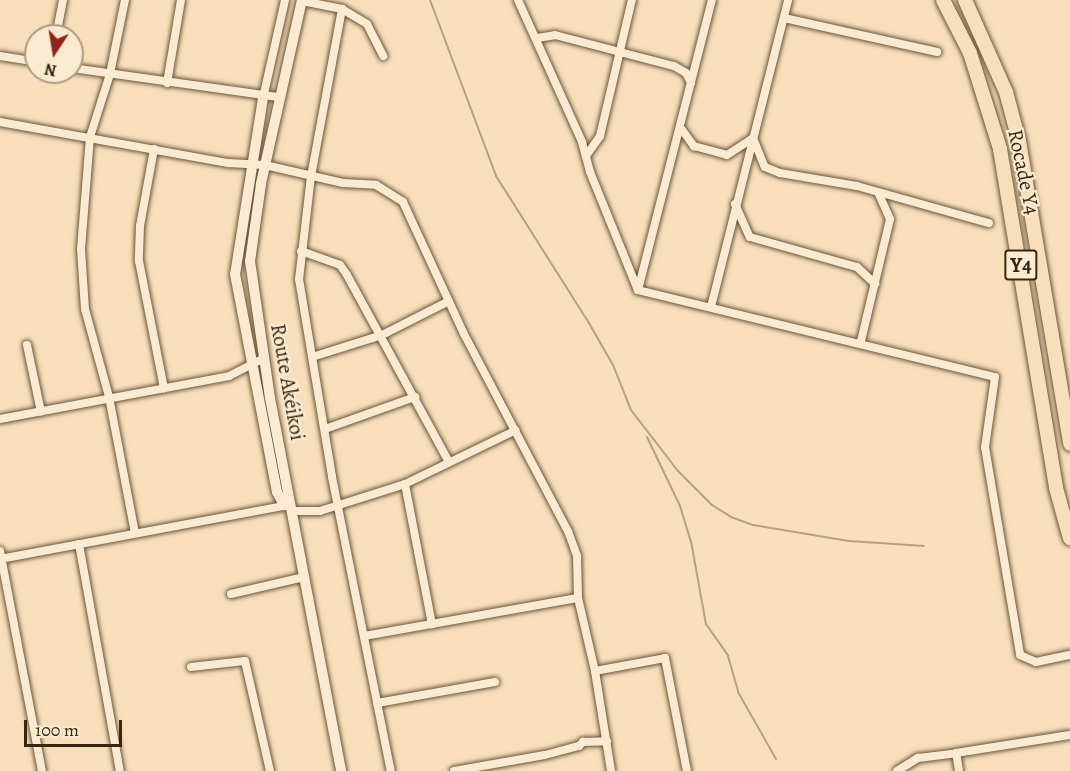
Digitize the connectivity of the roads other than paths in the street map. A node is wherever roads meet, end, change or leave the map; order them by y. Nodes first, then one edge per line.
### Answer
1 (63, 0) edge
2 (125, 0) edge
3 (181, 0) edge
4 (285, 0) edge
5 (302, 0) edge
6 (518, 0) edge
7 (632, 0) edge
8 (712, 0) edge
9 (788, 0) edge
10 (943, 0) edge
11 (965, 0) edge
12 (342, 9) junction
13 (784, 18) junction
14 (58, 24) edge
15 (537, 38) junction
16 (619, 51) junction
17 (937, 52) dead end
18 (0, 56) edge
19 (383, 56) dead end
20 (24, 60) edge
21 (84, 70) edge
22 (110, 74) junction
23 (167, 83) junction
24 (691, 83) junction
25 (278, 97) junction
26 (263, 98) junction
27 (0, 122) edge
28 (680, 128) junction
29 (90, 137) junction
30 (753, 138) junction
31 (154, 149) junction
32 (586, 156) junction
33 (259, 164) junction
34 (310, 176) junction
35 (879, 194) junction
36 (735, 204) junction
37 (989, 223) dead end
38 (301, 251) junction
39 (875, 284) junction
40 (638, 290) junction
41 (449, 301) junction
42 (711, 307) junction
43 (382, 335) junction
44 (861, 341) junction
45 (27, 345) dead end
46 (312, 357) junction
47 (264, 358) junction
48 (252, 364) junction
49 (164, 389) junction
50 (109, 397) junction
51 (416, 398) junction
52 (41, 412) junction
53 (0, 419) edge
54 (325, 429) junction
55 (516, 430) junction
56 (1070, 444) edge
57 (448, 460) junction
58 (405, 484) junction
59 (339, 504) junction
60 (288, 507) junction
61 (135, 533) junction
62 (1070, 538) edge
63 (80, 544) junction
64 (1, 556) edge
65 (304, 578) junction
66 (231, 594) dead end
67 (578, 598) junction
68 (432, 624) junction
69 (364, 636) junction
70 (1070, 655) edge
71 (191, 667) dead end
72 (595, 671) junction
73 (495, 682) dead end
74 (377, 703) junction
75 (1070, 735) edge
76 (607, 741) junction
77 (956, 753) junction
78 (42, 771) edge
79 (120, 771) edge
80 (270, 771) edge
81 (341, 771) edge
82 (391, 771) edge
83 (456, 771) edge
84 (611, 771) edge
85 (687, 771) edge
86 (897, 771) edge
87 (959, 771) edge

1 - 14 street
2 - 22 street
3 - 23 street
4 - 26 street
5 - 12 street
5 - 25 street, Route Akéikoi
6 - 15 street
7 - 16 street
8 - 24 street
9 - 13 street
10 - 62 highway, Rocade Y4 / Y4
11 - 56 highway, Rocade Y4 / Y4
12 - 19 street
12 - 34 street
13 - 17 street
13 - 30 street
15 - 16 street
15 - 32 street
16 - 24 street
16 - 32 street
18 - 20 street
21 - 22 street
22 - 23 street
22 - 29 street
23 - 26 street
24 - 28 street
25 - 26 street
25 - 33 street, Route Akéikoi
26 - 33 street, Route Akéikoi
27 - 29 street
28 - 30 street
28 - 40 street
29 - 31 street
29 - 50 street
30 - 35 street
30 - 36 street
31 - 33 street
31 - 49 street
32 - 40 street
33 - 34 street
33 - 47 street, Route Akéikoi
33 - 48 street, Route Akéikoi
34 - 38 street
34 - 41 street
35 - 37 street
35 - 39 street
36 - 39 street
36 - 42 street
38 - 43 street
38 - 46 street
39 - 44 street
40 - 42 street
41 - 43 street
41 - 55 street
42 - 44 street
43 - 46 street
43 - 51 street
44 - 70 street
45 - 52 street
46 - 54 street
47 - 48 street
47 - 60 street, Route Akéikoi
48 - 49 street
48 - 60 street, Route Akéikoi
49 - 50 street
50 - 52 street
50 - 61 street
51 - 54 street
51 - 57 street
52 - 53 street
54 - 59 street
55 - 57 street
55 - 67 street
57 - 58 street
58 - 59 street
58 - 68 street
59 - 60 street
59 - 69 street
60 - 61 street
60 - 65 street, Route Akéikoi
61 - 63 street
63 - 64 street
63 - 79 street
64 - 78 street
65 - 66 street
65 - 81 street, Route Akéikoi
67 - 68 street
67 - 72 street
68 - 69 street
69 - 74 street
71 - 80 street
72 - 76 street
72 - 85 street
73 - 74 street
74 - 82 street
75 - 77 street
76 - 83 street
76 - 84 street
77 - 86 street
77 - 87 street

